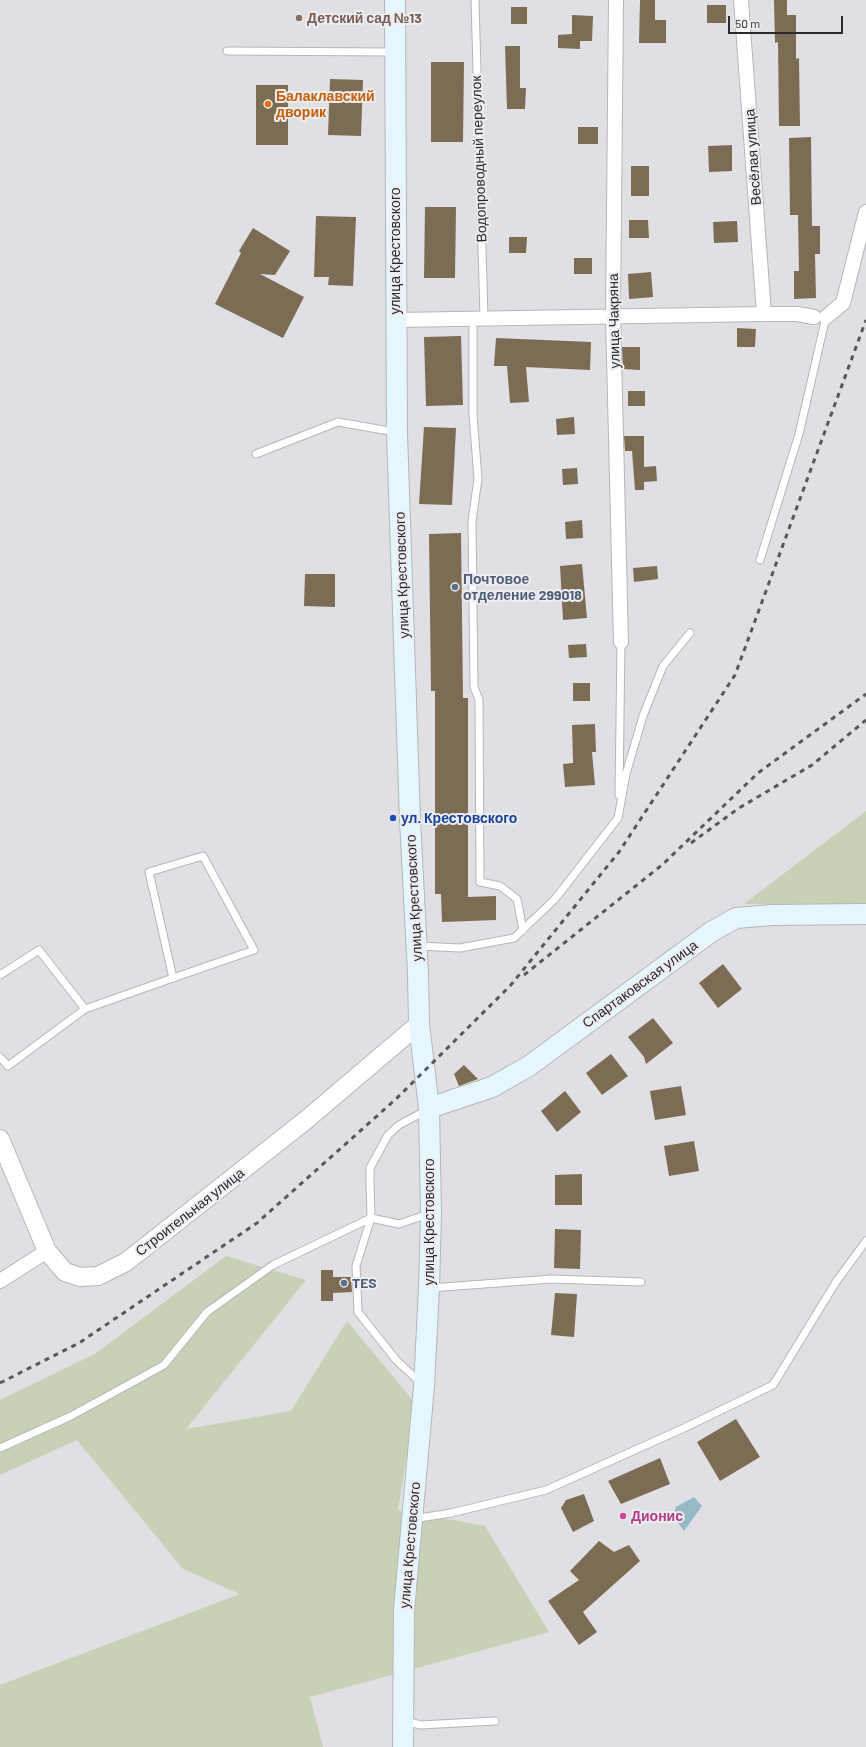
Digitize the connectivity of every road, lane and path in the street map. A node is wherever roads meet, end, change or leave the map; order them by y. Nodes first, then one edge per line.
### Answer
1 (395, 0) edge
2 (475, 0) edge
3 (616, 0) edge
4 (741, 0) edge
5 (228, 52) dead end
6 (395, 52) junction
7 (866, 212) edge
8 (764, 314) junction
9 (613, 316) junction
10 (820, 317) junction
11 (478, 318) junction
12 (395, 320) junction
13 (397, 433) junction
14 (256, 454) dead end
15 (760, 560) dead end
16 (690, 633) dead end
17 (621, 642) joint
18 (618, 818) junction
19 (866, 914) edge
20 (523, 930) junction
21 (416, 946) junction
22 (0, 975) edge
23 (173, 978) junction
24 (85, 1009) junction
25 (419, 1024) junction
26 (0, 1057) edge
27 (429, 1108) junction
28 (0, 1139) edge
29 (4, 1160) edge
30 (430, 1213) junction
31 (371, 1218) junction
32 (866, 1240) edge
33 (48, 1251) junction
34 (0, 1281) edge
35 (641, 1282) dead end
36 (430, 1288) junction
37 (424, 1386) junction
38 (0, 1448) edge
39 (412, 1519) junction
40 (403, 1721) junction
41 (495, 1721) dead end
42 (403, 1747) edge

1 - 6 main road, улица Крестовского
2 - 11 lane, Водопроводный переулок
3 - 9 street, улица Чакряна
4 - 8 street, Весёлая улица
5 - 6 lane
6 - 12 main road, улица Крестовского
7 - 10 street
8 - 9 street
8 - 10 street
9 - 11 street
9 - 17 street, улица Чакряна
10 - 15 lane
11 - 12 street
11 - 20 lane, Водопроводный переулок
12 - 13 main road, улица Крестовского
13 - 14 lane
13 - 21 main road, улица Крестовского
16 - 18 lane
17 - 18 lane
18 - 20 lane
19 - 27 main road, Спартаковская улица
20 - 21 lane
21 - 25 main road, улица Крестовского
22 - 24 lane
23 - 23 lane
23 - 24 lane
24 - 26 lane
25 - 27 main road, улица Крестовского
25 - 33 street, Строительная улица
27 - 30 main road, улица Крестовского
27 - 31 lane
28 - 29 street, Строительная улица
29 - 33 street, Строительная улица
30 - 31 lane
30 - 36 main road, улица Крестовского
31 - 37 lane
31 - 38 lane
32 - 39 lane
33 - 34 street
35 - 36 lane
36 - 37 main road, улица Крестовского
37 - 39 main road, улица Крестовского
39 - 40 main road, улица Крестовского
40 - 41 lane
40 - 42 main road, улица Крестовского

